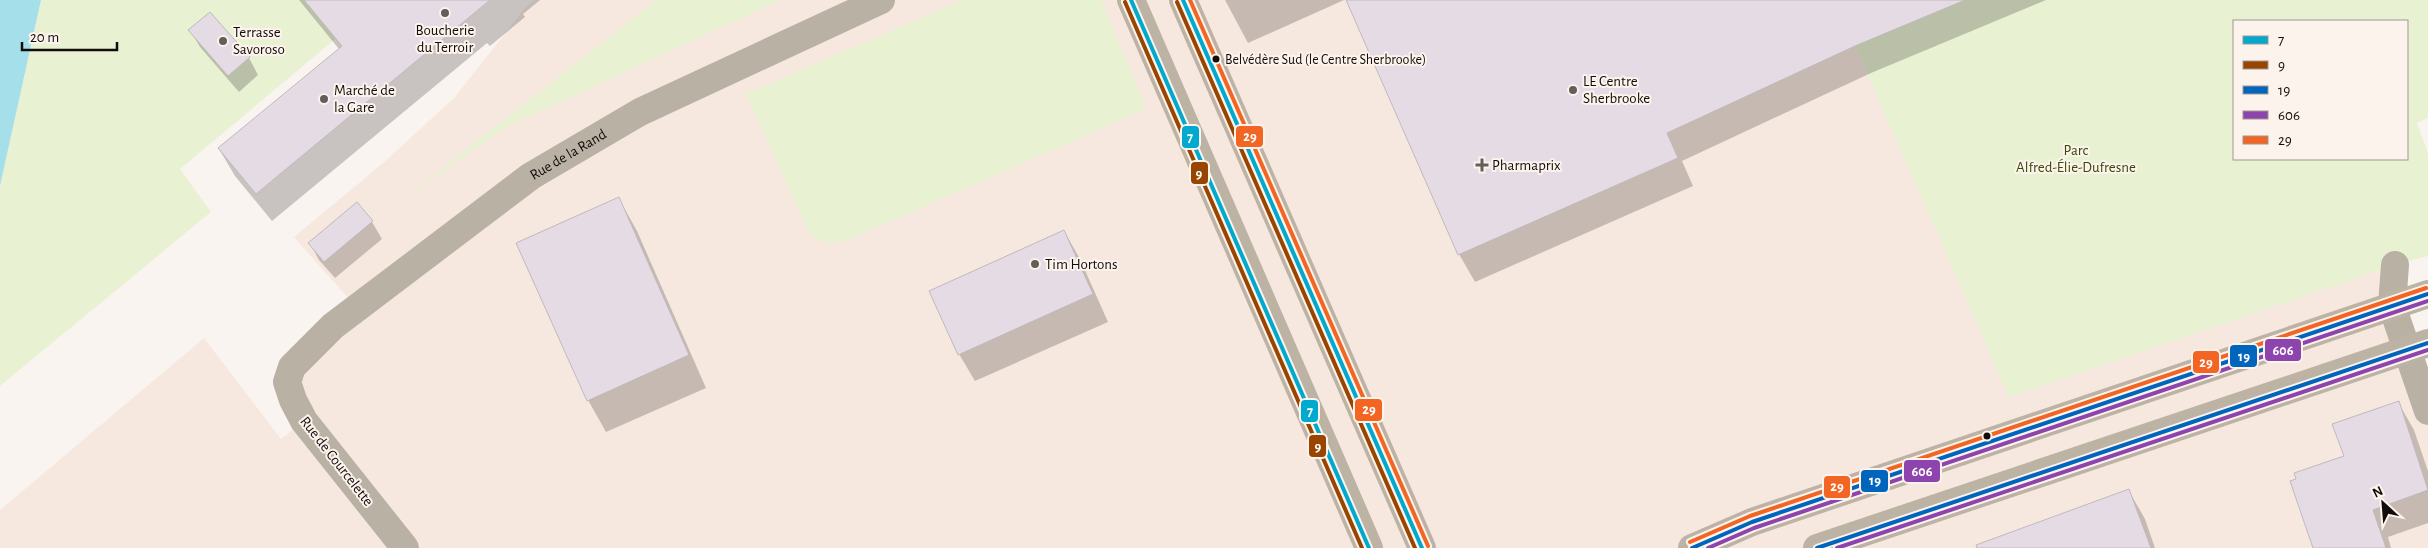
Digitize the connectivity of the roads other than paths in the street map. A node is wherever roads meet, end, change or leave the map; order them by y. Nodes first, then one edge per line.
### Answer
1 (881, 0) edge
2 (1131, 0) edge
3 (1183, 0) edge
4 (2395, 265) dead end
5 (2428, 294) edge
6 (2392, 306) junction
7 (2417, 347) edge
8 (292, 367) joint
9 (2428, 412) edge
10 (405, 548) edge
11 (1369, 548) edge
12 (1422, 548) edge
13 (1692, 548) edge
14 (1817, 548) edge

1 - 8 street, Rue de la Rand
2 - 11 main road
3 - 12 main road
4 - 6 street
5 - 6 main road
6 - 7 street
6 - 13 main road
7 - 9 street
7 - 14 main road
8 - 10 street, Rue de Courcelette

